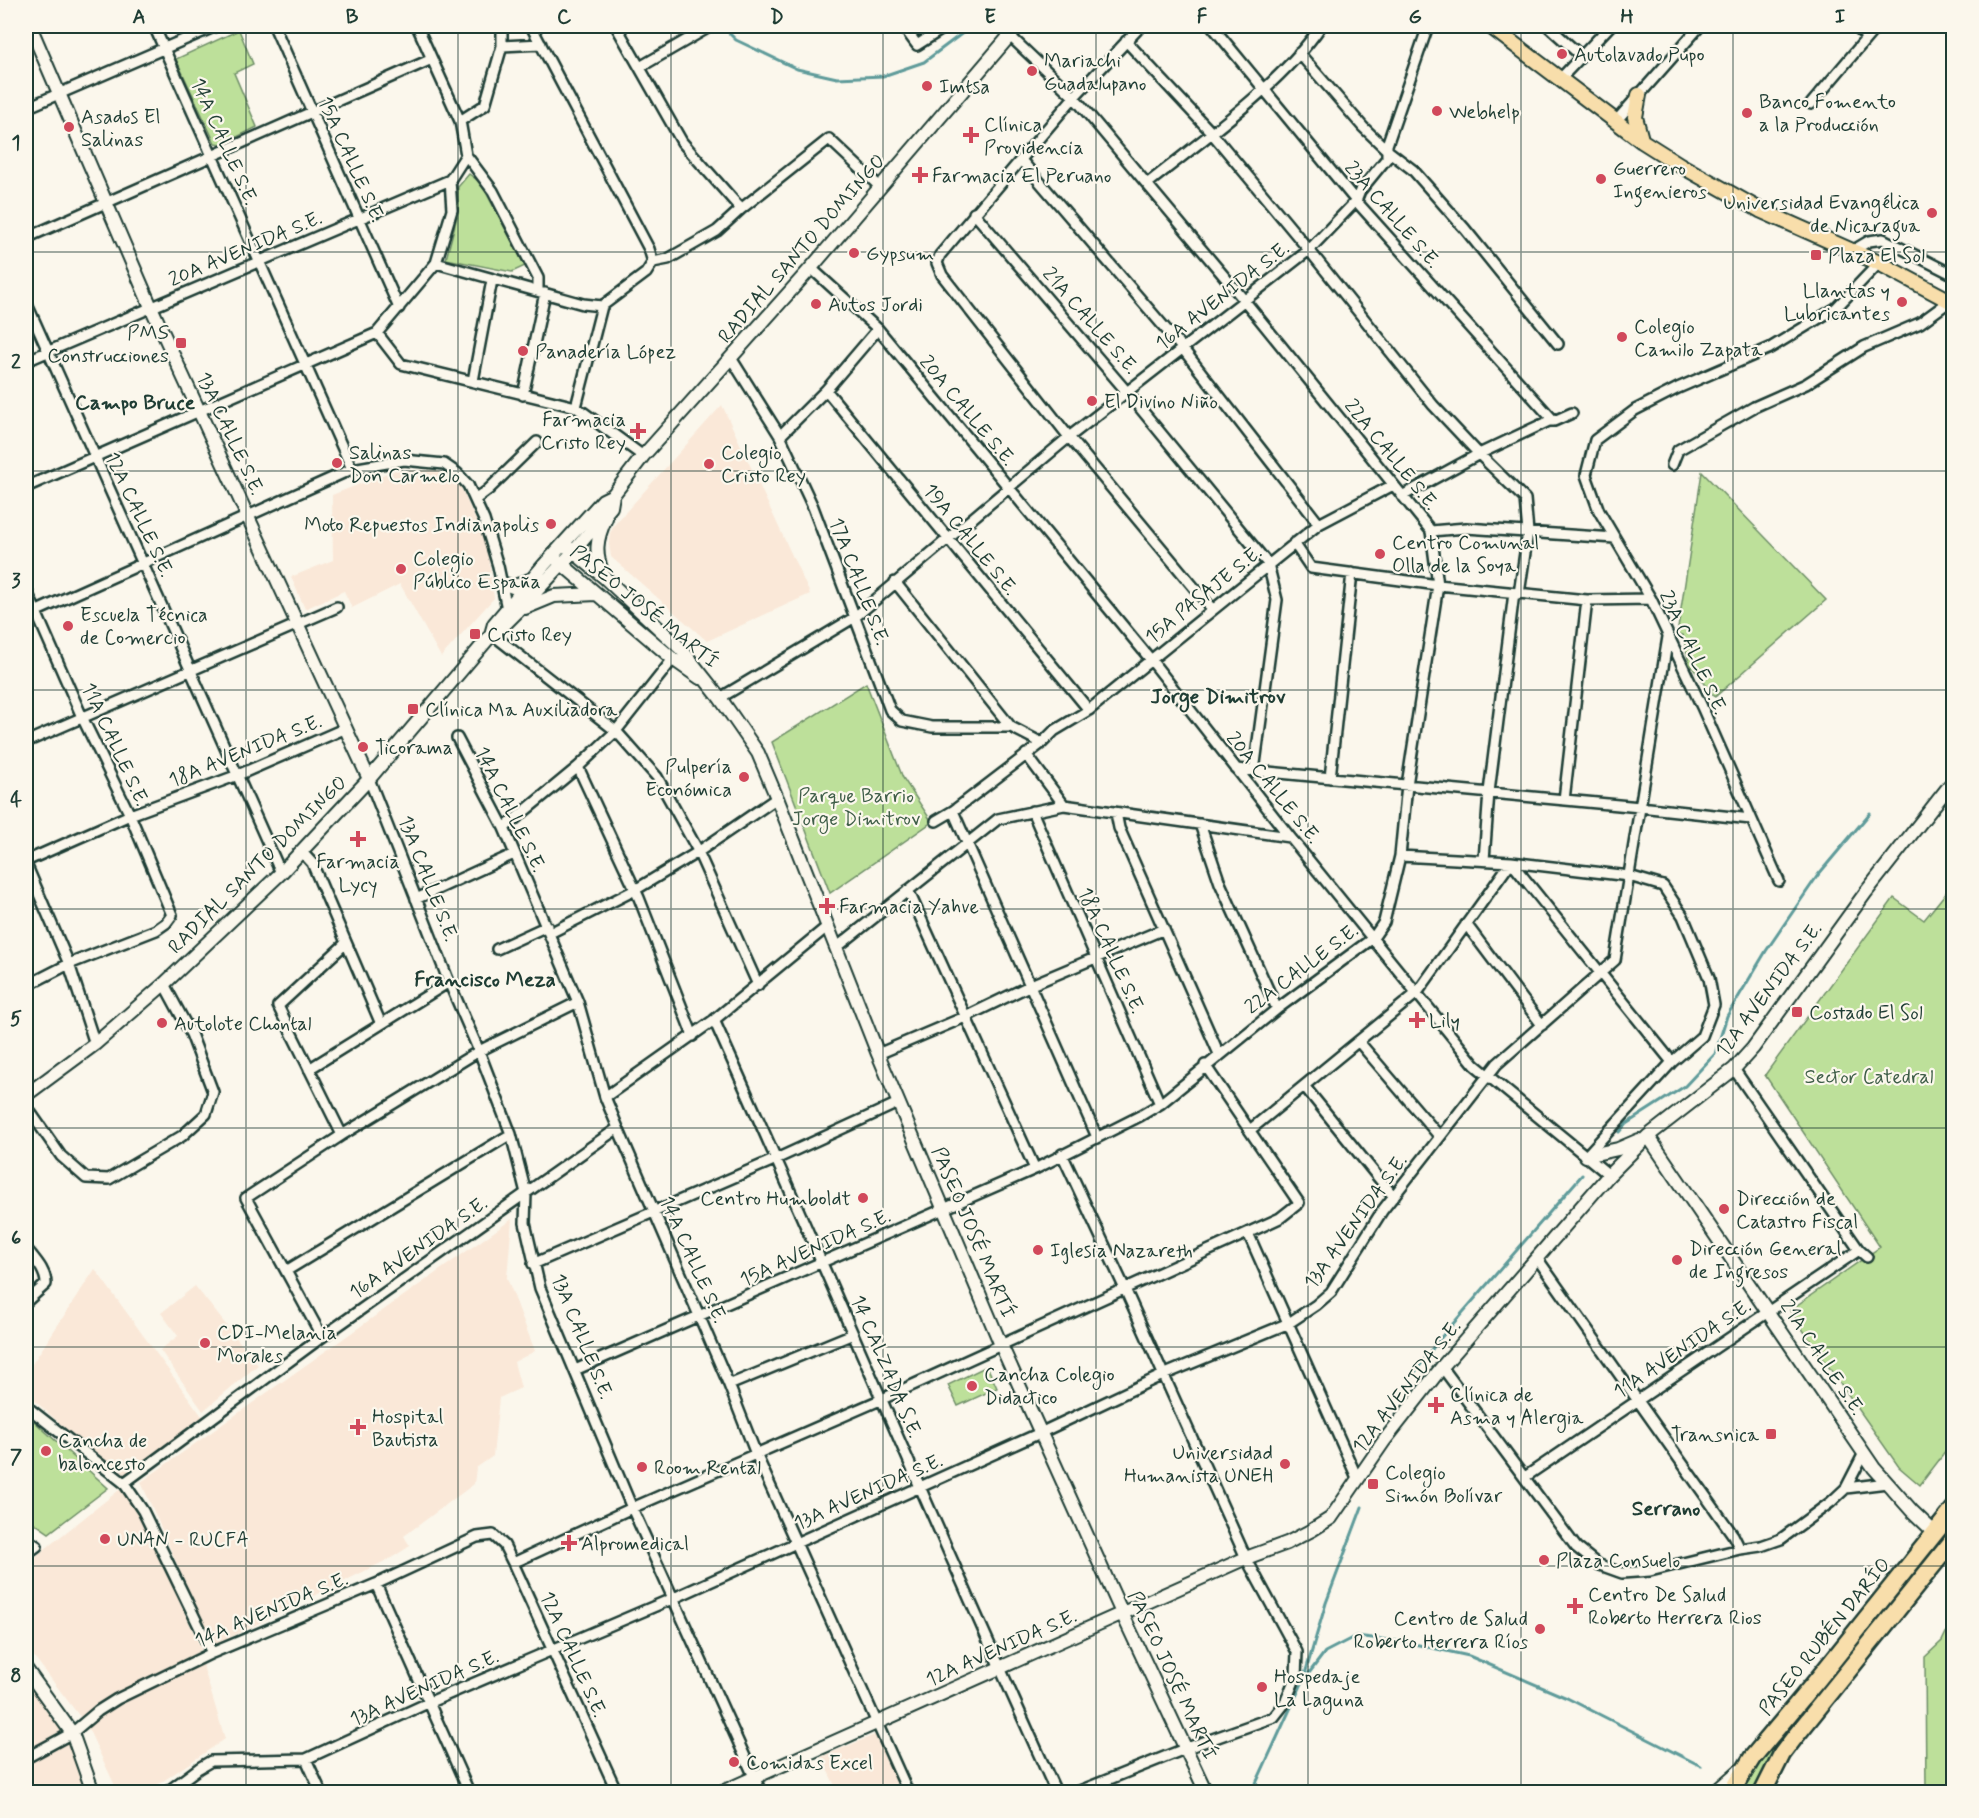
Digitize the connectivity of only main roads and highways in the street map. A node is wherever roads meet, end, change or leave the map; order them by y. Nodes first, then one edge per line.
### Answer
1 (30, 26) edge
2 (1018, 26) edge
3 (1490, 26) edge
4 (1639, 95) road end
5 (1642, 141) junction
6 (1953, 302) edge
7 (612, 501) junction
8 (569, 548) junction
9 (557, 560) junction
10 (604, 577) junction
11 (533, 578) junction
12 (502, 583) road end
13 (597, 594) junction
14 (513, 610) junction
15 (711, 687) junction
16 (369, 779) junction
17 (1953, 780) edge
18 (26, 1095) edge
19 (1648, 1136) junction
20 (1588, 1157) road end
21 (1953, 1509) edge
22 (1953, 1523) edge
23 (1934, 1532) junction
24 (1951, 1542) edge
25 (1873, 1610) junction
26 (1895, 1612) junction
27 (1122, 1613) junction
28 (26, 1669) edge
29 (1828, 1693) junction
30 (1806, 1694) junction
31 (1752, 1758) junction
32 (93, 1792) edge
33 (722, 1792) edge
34 (1206, 1792) edge
35 (1715, 1792) edge
36 (1731, 1792) edge
37 (1763, 1792) edge

1 - 16 main road, 13A CALLE S.E.
2 - 7 main road, RADIAL SANTO DOMINGO
3 - 5 main road
4 - 5 main road
5 - 6 main road
7 - 8 main road, RADIAL SANTO DOMINGO
7 - 10 main road
8 - 9 main road, RADIAL SANTO DOMINGO
8 - 10 main road, PASEO JOSÉ MARTÍ
9 - 11 main road, RADIAL SANTO DOMINGO
9 - 13 main road, PASEO JOSÉ MARTÍ
9 - 14 main road, RADIAL SANTO DOMINGO
10 - 15 main road, PASEO JOSÉ MARTÍ
11 - 12 main road
11 - 14 main road, RADIAL SANTO DOMINGO
13 - 14 main road
13 - 15 main road, PASEO JOSÉ MARTÍ
14 - 16 main road, RADIAL SANTO DOMINGO
15 - 27 main road, PASEO JOSÉ MARTÍ
16 - 18 main road, RADIAL SANTO DOMINGO
17 - 19 main road, 12A AVENIDA S.E.
19 - 20 main road
19 - 23 main road, 21A CALLE S.E.
19 - 27 main road, 12A AVENIDA S.E.
21 - 23 highway, PASEO RUBÉN DARÍO
22 - 24 highway
23 - 24 highway
23 - 25 highway, PASEO RUBÉN DARÍO
23 - 26 highway
24 - 26 highway, PASEO RUBÉN DARÍO
25 - 29 highway
25 - 30 highway, PASEO RUBÉN DARÍO
26 - 29 highway, PASEO RUBÉN DARÍO
27 - 33 main road, 12A AVENIDA S.E.
27 - 34 main road, PASEO JOSÉ MARTÍ
28 - 32 main road
29 - 30 highway
29 - 37 highway, PASEO RUBÉN DARÍO
30 - 31 highway, PASEO RUBÉN DARÍO
31 - 35 main road
31 - 36 highway, PASEO RUBÉN DARÍO

